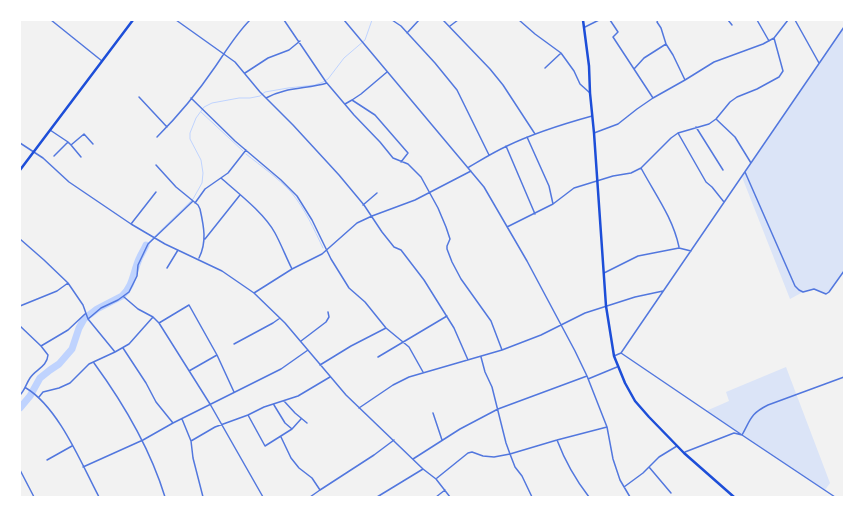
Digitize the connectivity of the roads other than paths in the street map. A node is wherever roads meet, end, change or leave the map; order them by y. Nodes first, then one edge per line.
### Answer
1 (51, 20) edge
2 (133, 20) edge
3 (176, 20) edge
4 (250, 20) edge
5 (284, 20) edge
6 (344, 20) edge
7 (392, 20) edge
8 (419, 20) edge
9 (443, 20) edge
10 (458, 20) edge
11 (519, 20) edge
12 (583, 20) edge
13 (599, 20) edge
14 (610, 20) edge
15 (658, 20) edge
16 (728, 20) edge
17 (757, 20) edge
18 (788, 20) edge
19 (794, 20) edge
20 (732, 25) dead end
21 (450, 27) junction
22 (585, 27) junction
23 (844, 27) edge
24 (407, 33) junction
25 (774, 38) junction
26 (769, 41) junction
27 (300, 42) junction
28 (666, 44) junction
29 (561, 53) junction
30 (224, 54) junction
31 (102, 62) junction
32 (819, 62) junction
33 (545, 68) dead end
34 (634, 69) junction
35 (388, 72) junction
36 (245, 73) junction
37 (685, 80) junction
38 (327, 82) junction
39 (590, 93) junction
40 (139, 97) dead end
41 (265, 97) junction
42 (191, 98) junction
43 (653, 98) junction
44 (352, 100) junction
45 (345, 104) junction
46 (592, 116) junction
47 (716, 119) junction
48 (167, 127) junction
49 (696, 127) junction
50 (50, 130) junction
51 (594, 133) junction
52 (678, 133) junction
53 (535, 134) junction
54 (156, 137) dead end
55 (527, 137) junction
56 (20, 142) edge
57 (68, 142) junction
58 (94, 144) dead end
59 (71, 145) junction
60 (506, 146) junction
61 (246, 150) junction
62 (34, 151) junction
63 (489, 155) junction
64 (54, 156) dead end
65 (81, 156) dead end
66 (401, 162) junction
67 (751, 163) junction
68 (156, 165) dead end
69 (469, 168) junction
70 (642, 168) junction
71 (20, 169) edge
72 (723, 170) dead end
73 (471, 171) junction
74 (745, 172) junction
75 (221, 178) junction
76 (596, 180) junction
77 (156, 192) dead end
78 (430, 192) junction
79 (377, 193) dead end
80 (240, 195) junction
81 (193, 201) junction
82 (724, 202) junction
83 (195, 203) junction
84 (553, 204) junction
85 (363, 205) junction
86 (535, 214) junction
87 (372, 216) junction
88 (131, 224) junction
89 (506, 228) junction
90 (154, 238) junction
91 (20, 239) edge
92 (205, 239) junction
93 (679, 248) junction
94 (178, 250) junction
95 (327, 251) junction
96 (691, 251) junction
97 (198, 259) junction
98 (167, 268) dead end
99 (292, 269) junction
100 (844, 271) edge
101 (603, 274) junction
102 (68, 283) junction
103 (663, 291) junction
104 (254, 293) junction
105 (124, 297) junction
106 (20, 306) edge
107 (606, 306) junction
108 (328, 312) dead end
109 (85, 314) junction
110 (447, 316) junction
111 (153, 317) junction
112 (87, 318) junction
113 (280, 318) junction
114 (159, 323) junction
115 (561, 325) junction
116 (20, 326) edge
117 (386, 328) junction
118 (301, 341) junction
119 (404, 342) junction
120 (234, 344) dead end
121 (41, 346) junction
122 (123, 348) junction
123 (308, 350) junction
124 (502, 350) junction
125 (115, 352) junction
126 (621, 353) junction
127 (217, 355) junction
128 (614, 356) junction
129 (378, 357) dead end
130 (481, 357) junction
131 (468, 360) junction
132 (94, 363) junction
133 (320, 365) junction
134 (617, 367) junction
135 (190, 371) junction
136 (423, 372) junction
137 (587, 376) junction
138 (330, 377) junction
139 (844, 377) edge
140 (588, 379) junction
141 (26, 388) junction
142 (234, 392) junction
143 (20, 395) edge
144 (39, 397) junction
145 (284, 401) junction
146 (210, 404) junction
147 (274, 404) junction
148 (359, 408) junction
149 (498, 408) junction
150 (433, 413) dead end
151 (248, 415) junction
152 (182, 419) junction
153 (301, 419) junction
154 (173, 423) junction
155 (307, 423) dead end
156 (222, 425) junction
157 (607, 428) junction
158 (292, 429) junction
159 (742, 435) junction
160 (281, 437) junction
161 (143, 440) junction
162 (191, 440) junction
163 (394, 440) junction
164 (442, 440) junction
165 (557, 440) junction
166 (72, 446) junction
167 (678, 446) junction
168 (684, 453) junction
169 (510, 454) junction
170 (413, 459) junction
171 (47, 460) dead end
172 (83, 467) junction
173 (649, 467) junction
174 (423, 469) junction
175 (20, 470) edge
176 (436, 479) junction
177 (624, 487) junction
178 (320, 490) junction
179 (445, 490) junction
180 (671, 493) dead end
181 (34, 497) edge
182 (99, 497) edge
183 (165, 497) edge
184 (204, 497) edge
185 (264, 497) edge
186 (310, 497) edge
187 (377, 497) edge
188 (436, 497) edge
189 (450, 497) edge
190 (532, 497) edge
191 (589, 497) edge
192 (630, 497) edge
193 (734, 497) edge
194 (835, 497) edge

1 - 31 street
2 - 31 main road
3 - 30 street
4 - 30 street
5 - 27 street
6 - 35 street
7 - 24 street
8 - 24 street
9 - 21 street
10 - 21 street
11 - 29 street
12 - 22 main road
13 - 22 street
14 - 34 street
15 - 28 street
16 - 20 street
17 - 26 street
18 - 25 street
19 - 32 street
21 - 53 street
22 - 39 main road
23 - 32 street
24 - 63 street
25 - 26 street
25 - 47 street
26 - 37 street
27 - 36 street
27 - 38 street
28 - 34 street
28 - 37 street
29 - 33 street
29 - 39 street
30 - 36 street
30 - 42 street
31 - 50 main road
32 - 67 street
34 - 43 street
35 - 44 street
35 - 69 street
36 - 41 street
37 - 43 street
38 - 41 street
38 - 45 street
39 - 46 main road
40 - 48 street
41 - 85 street
42 - 48 street
42 - 61 street
43 - 51 street
44 - 45 street
44 - 66 street
45 - 66 street
46 - 51 main road
46 - 53 street
47 - 49 street
47 - 67 street
48 - 54 street
49 - 52 street
49 - 72 street
50 - 57 street
50 - 62 main road
51 - 76 main road
52 - 70 street
52 - 82 street
53 - 55 street
55 - 60 street
55 - 84 street
56 - 62 street
57 - 59 street
57 - 64 street
58 - 59 street
59 - 65 street
60 - 63 street
60 - 86 street
61 - 75 street
61 - 95 street
62 - 71 main road
62 - 88 street
63 - 69 street
66 - 78 street
67 - 74 street
68 - 81 street
69 - 73 street
70 - 76 street
70 - 93 street
73 - 78 street
73 - 89 street
74 - 82 street
74 - 100 street
75 - 80 street
75 - 83 street
76 - 84 street
76 - 101 main road
77 - 88 street
78 - 87 street
78 - 124 street
79 - 85 street
80 - 92 street
80 - 99 street
81 - 83 street
81 - 90 street
82 - 96 street
83 - 92 street
84 - 86 street
85 - 87 street
86 - 89 street
87 - 95 street
87 - 110 street
88 - 90 street
89 - 115 street
90 - 94 street
90 - 105 street
91 - 102 street
92 - 97 street
93 - 96 street
93 - 101 street
94 - 97 street
94 - 98 street
95 - 99 street
95 - 117 street
96 - 103 street
97 - 104 street
99 - 104 street
101 - 107 main road
102 - 106 street
102 - 109 street
103 - 107 street
103 - 126 street
104 - 113 street
105 - 111 street
105 - 112 street
107 - 115 street
107 - 128 main road
108 - 118 street
109 - 112 street
109 - 121 street
110 - 119 street
110 - 131 street
111 - 114 street
111 - 122 street
112 - 125 street
113 - 118 street
113 - 120 street
114 - 127 street
114 - 135 street
115 - 124 street
115 - 137 street
116 - 121 street
117 - 119 street
117 - 133 street
118 - 123 street
119 - 129 street
119 - 136 street
121 - 141 street
122 - 125 street
122 - 154 street
123 - 133 street
123 - 142 street
124 - 130 street
125 - 132 street
126 - 128 street
126 - 159 street
127 - 135 street
127 - 142 street
128 - 134 main road
130 - 131 street
130 - 149 street
131 - 136 street
132 - 144 street
132 - 161 street
133 - 138 street
134 - 140 street
134 - 167 main road
135 - 146 street
136 - 148 street
137 - 140 street
137 - 149 street
138 - 145 street
138 - 148 street
139 - 159 street
140 - 157 street
141 - 143 street
141 - 144 street
142 - 146 street
144 - 166 street
145 - 147 street
145 - 153 street
146 - 152 street
146 - 156 street
147 - 151 street
147 - 158 street
148 - 163 street
149 - 164 street
149 - 169 street
150 - 164 street
151 - 156 street
151 - 160 street
152 - 154 street
152 - 162 street
153 - 155 street
153 - 158 street
154 - 161 street
156 - 162 street
156 - 185 street
157 - 165 street
157 - 177 street
158 - 160 street
159 - 168 street
159 - 194 street
160 - 178 street
161 - 172 street
161 - 183 street
162 - 184 street
163 - 170 street
163 - 178 street
164 - 170 street
165 - 169 street
165 - 191 street
166 - 171 street
166 - 172 street
167 - 168 main road
167 - 173 street
168 - 193 main road
169 - 176 street
169 - 190 street
170 - 174 street
172 - 182 street
173 - 177 street
173 - 180 street
174 - 176 street
174 - 187 street
175 - 181 street
176 - 179 street
177 - 192 street
178 - 186 street
179 - 188 street
179 - 189 street

